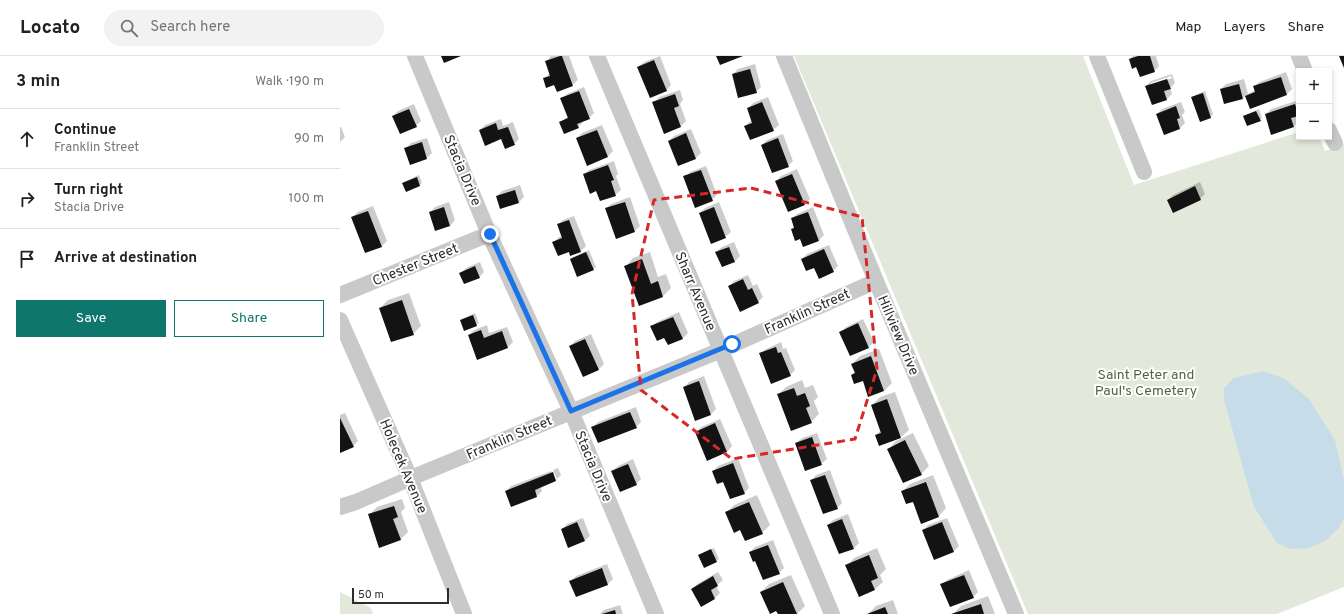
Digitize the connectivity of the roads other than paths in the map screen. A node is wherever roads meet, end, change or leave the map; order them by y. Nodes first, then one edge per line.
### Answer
1 (415, 56) edge
2 (597, 56) edge
3 (784, 56) edge
4 (1097, 56) edge
5 (1299, 56) edge
6 (1304, 68) edge
7 (1144, 172) dead end
8 (490, 234) junction
9 (876, 281) junction
10 (340, 295) edge
11 (340, 320) edge
12 (721, 350) junction
13 (571, 411) junction
14 (410, 478) junction
15 (340, 507) edge
16 (464, 614) edge
17 (656, 614) edge
18 (832, 614) edge
19 (1016, 614) edge

1 - 8 street, Stacia Drive
2 - 12 street, Sharr Avenue
3 - 9 street, Hillview Drive
4 - 7 street
5 - 6 street
8 - 10 street, Chester Street
8 - 13 street, Stacia Drive
9 - 12 street, Franklin Street
9 - 19 street, Hillview Drive
11 - 14 street, Holecek Avenue
12 - 13 street, Franklin Street
12 - 18 street, Sharr Avenue
13 - 14 street, Franklin Street
13 - 17 street, Stacia Drive
14 - 15 street, Franklin Street
14 - 16 street, Holecek Avenue

